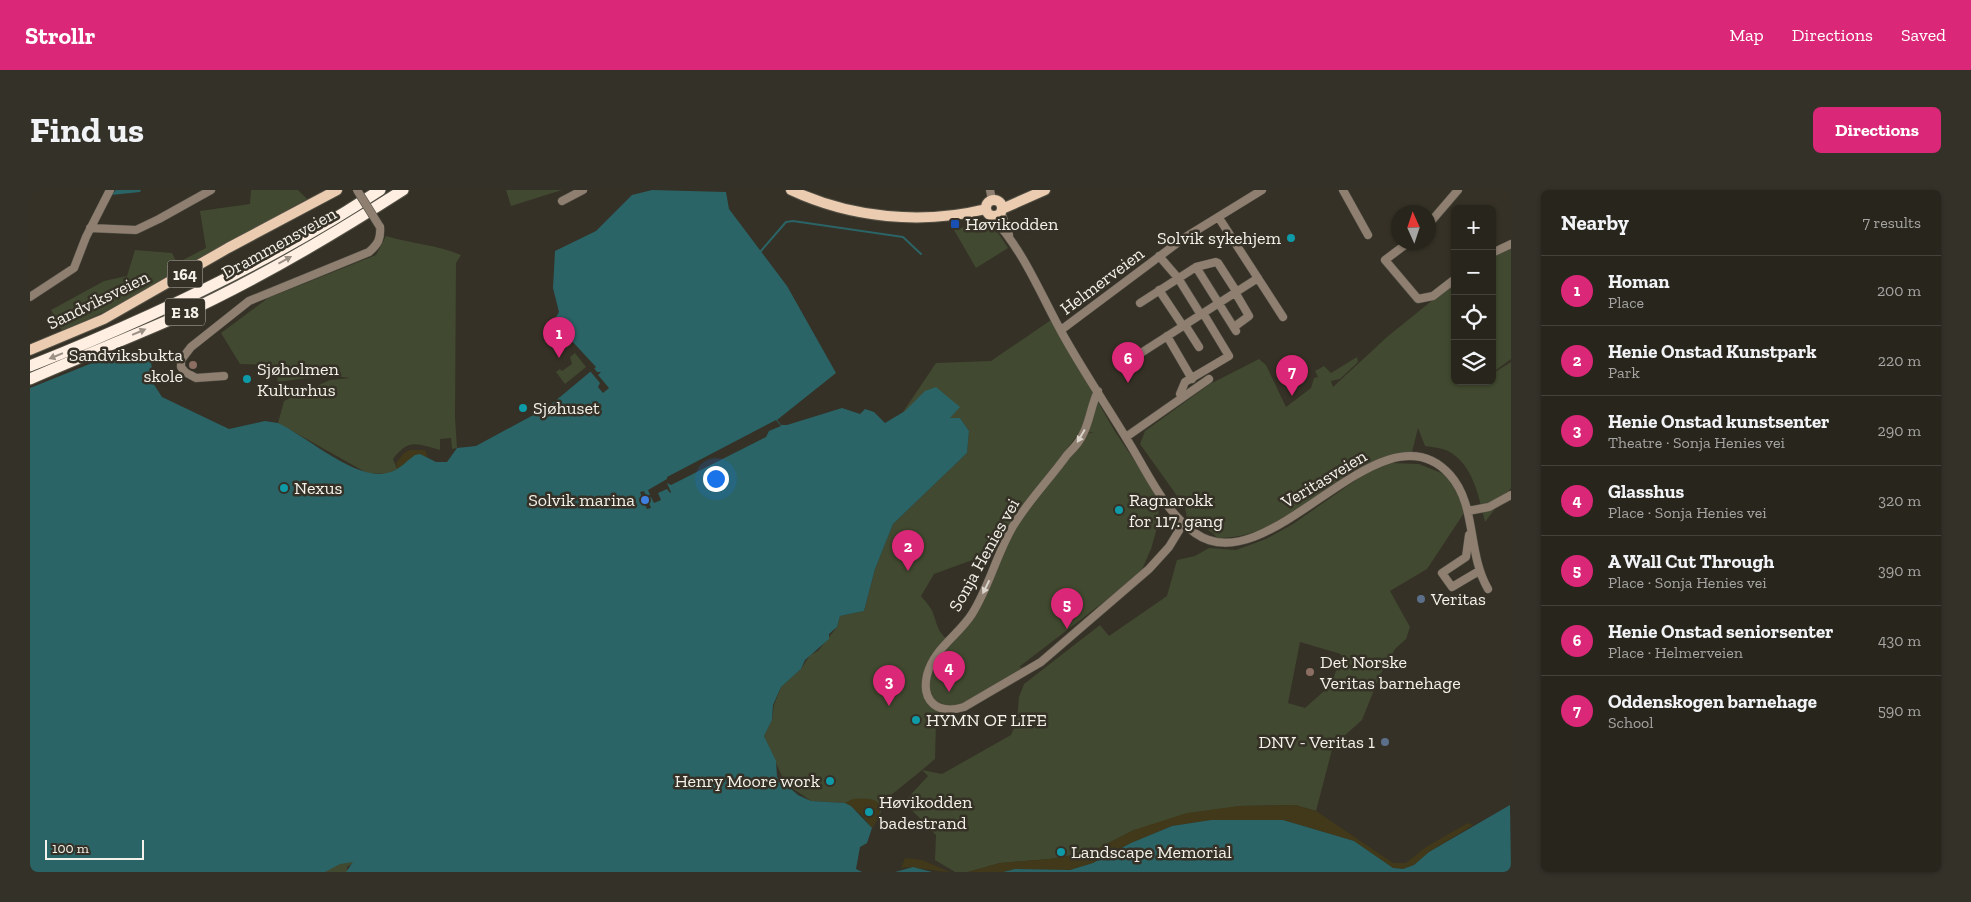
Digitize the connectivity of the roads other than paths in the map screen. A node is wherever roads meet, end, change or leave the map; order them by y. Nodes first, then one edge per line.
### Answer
1 (110, 190) edge
2 (211, 190) edge
3 (337, 190) edge
4 (357, 190) edge
5 (380, 190) edge
6 (403, 190) edge
7 (583, 190) edge
8 (792, 190) edge
9 (1262, 190) edge
10 (1343, 190) edge
11 (1458, 190) edge
12 (1042, 191) edge
13 (562, 201) dead end
14 (995, 206) edge
15 (1436, 216) edge
16 (1219, 218) junction
17 (90, 228) junction
18 (1368, 235) dead end
19 (1511, 244) edge
20 (1398, 250) edge
21 (1496, 251) edge
22 (1159, 256) junction
23 (1196, 267) junction
24 (1178, 278) junction
25 (1258, 278) junction
26 (1451, 281) edge
27 (1159, 290) junction
28 (1236, 292) junction
29 (30, 297) edge
30 (1140, 302) dead end
31 (1218, 303) junction
32 (1202, 314) junction
33 (1283, 317) dead end
34 (1184, 325) junction
35 (1061, 330) junction
36 (1167, 336) junction
37 (1199, 347) dead end
38 (30, 350) edge
39 (1130, 360) dead end
40 (30, 366) edge
41 (224, 376) dead end
42 (30, 378) edge
43 (1192, 379) junction
44 (1209, 379) dead end
45 (1098, 391) junction
46 (1182, 398) junction
47 (1126, 437) junction
48 (1511, 495) edge
49 (1468, 511) junction
50 (1184, 524) junction
51 (1470, 533) junction
52 (1479, 571) junction
53 (1488, 589) dead end

1 - 17 street
2 - 17 street
3 - 38 main road, Sandviksveien / 164
4 - 41 street, bridge
5 -> 40 highway, Drammensveien / E 18
42 -> 6 highway, Drammensveien / E 18
7 - 13 street
8 - 14 main road
9 - 16 street, Helmerveien
10 - 18 street
11 - 15 street
12 - 14 main road
14 - 35 street
16 - 22 street, Helmerveien
16 - 25 street
17 - 29 street
19 - 21 street
20 - 26 street
22 - 24 street
22 - 35 street, Helmerveien
23 - 24 street
23 - 28 street
23 - 31 street
24 - 27 street
24 - 32 street
25 - 28 street
25 - 33 street
27 - 30 street
27 - 34 street
28 - 31 street
28 - 31 street
31 - 32 street
32 - 34 street
32 - 43 street
34 - 36 street
34 - 37 street
35 - 45 street
36 - 39 street
36 - 43 street
43 - 46 street
44 - 46 street
45 - 47 street
45 -> 50 street, Sonja Henies vei
46 - 47 street
47 - 50 street
48 - 49 street
49 - 50 street, Veritasveien
49 - 51 street, Veritasveien
51 - 52 street, Veritasveien
51 - 52 street, Veritasveien
52 - 53 street, Veritasveien

